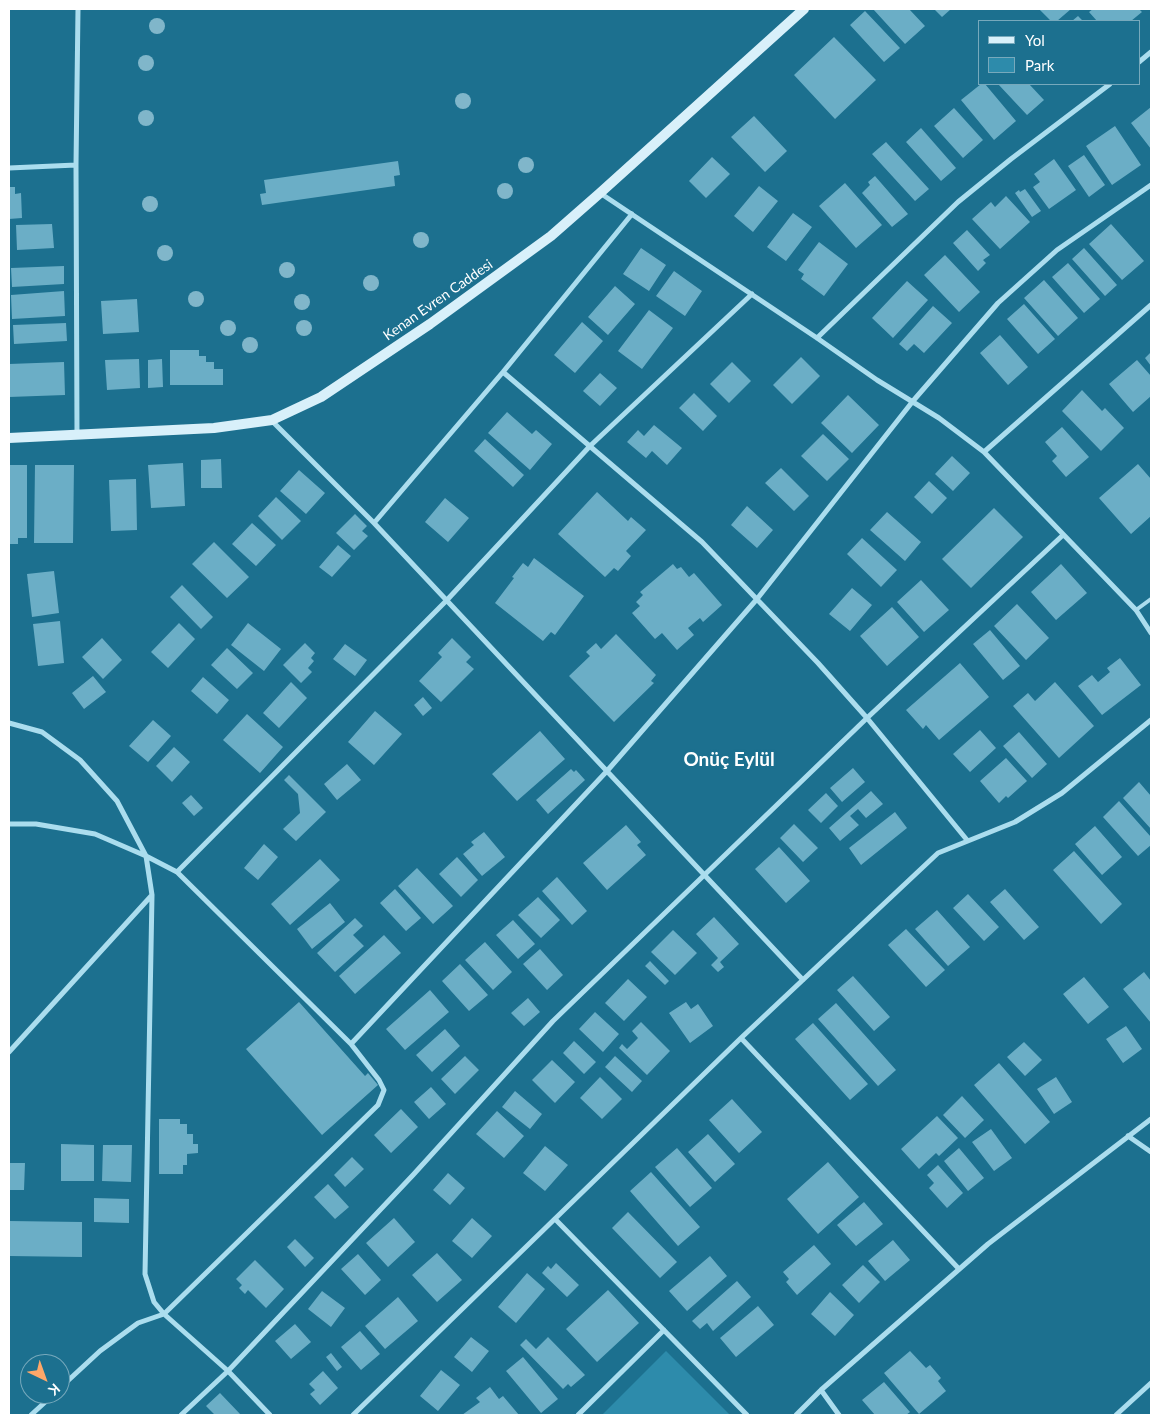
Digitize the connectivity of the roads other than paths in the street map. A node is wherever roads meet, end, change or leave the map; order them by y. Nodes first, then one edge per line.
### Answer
1 (78, 9) edge
2 (804, 9) edge
3 (1151, 52) edge
4 (1140, 61) edge
5 (1109, 85) edge
6 (76, 165) junction
7 (9, 168) edge
8 (1151, 185) edge
9 (600, 193) junction
10 (632, 214) junction
11 (752, 294) junction
12 (1151, 305) edge
13 (817, 338) junction
14 (503, 372) junction
15 (913, 401) junction
16 (272, 420) junction
17 (78, 434) junction
18 (9, 438) edge
19 (590, 446) junction
20 (984, 452) junction
21 (374, 523) junction
22 (1064, 535) junction
23 (757, 599) junction
24 (1151, 599) edge
25 (446, 600) junction
26 (1136, 610) junction
27 (1151, 633) edge
28 (867, 718) junction
29 (1151, 720) edge
30 (9, 724) edge
31 (607, 771) junction
32 (9, 824) edge
33 (967, 840) junction
34 (146, 856) junction
35 (176, 872) junction
36 (704, 875) junction
37 (152, 895) junction
38 (803, 980) junction
39 (741, 1038) junction
40 (350, 1044) junction
41 (9, 1052) edge
42 (1151, 1119) edge
43 (1128, 1136) junction
44 (1151, 1152) edge
45 (555, 1219) junction
46 (959, 1269) junction
47 (164, 1314) junction
48 (664, 1330) junction
49 (228, 1372) junction
50 (70, 1379) edge
51 (1151, 1383) edge
52 (821, 1390) junction
53 (43, 1404) edge
54 (31, 1415) edge
55 (181, 1415) edge
56 (270, 1415) edge
57 (354, 1415) edge
58 (578, 1415) edge
59 (747, 1415) edge
60 (796, 1415) edge
61 (839, 1415) edge
62 (1116, 1415) edge

1 - 6 street
2 - 9 street, Kenan Evren Caddesi
3 - 4 street
5 - 13 street
6 - 7 street
6 - 17 street
8 - 15 street
9 - 10 street
9 - 16 street, Kenan Evren Caddesi
10 - 11 street
10 - 14 street
11 - 13 street
11 - 19 street
12 - 20 street
13 - 15 street
14 - 19 street
14 - 21 street
15 - 20 street
15 - 23 street
16 - 17 street, Kenan Evren Caddesi
16 - 21 street
17 - 18 street, Kenan Evren Caddesi
19 - 23 street
19 - 25 street
20 - 22 street
21 - 25 street
22 - 26 street
22 - 28 street
23 - 28 street
23 - 31 street
24 - 26 lane
25 - 31 street
25 - 35 street
26 - 27 street
28 - 33 street
28 - 36 street
29 - 33 street
30 - 34 street
31 - 36 street
31 - 40 street
32 - 34 street
33 - 38 street
34 - 35 street
34 - 37 street
35 - 40 street
36 - 38 street
36 - 49 street
37 - 41 street
37 - 47 street
38 - 39 street
39 - 45 street
39 - 46 street
40 - 47 street
42 - 43 street
43 - 44 street
43 - 46 street
45 - 48 street
45 - 57 street
46 - 52 street
47 - 49 street
47 - 50 street
48 - 58 street
48 - 59 street
49 - 55 street
49 - 56 street
51 - 62 street
52 - 60 street
52 - 61 street
53 - 54 street

